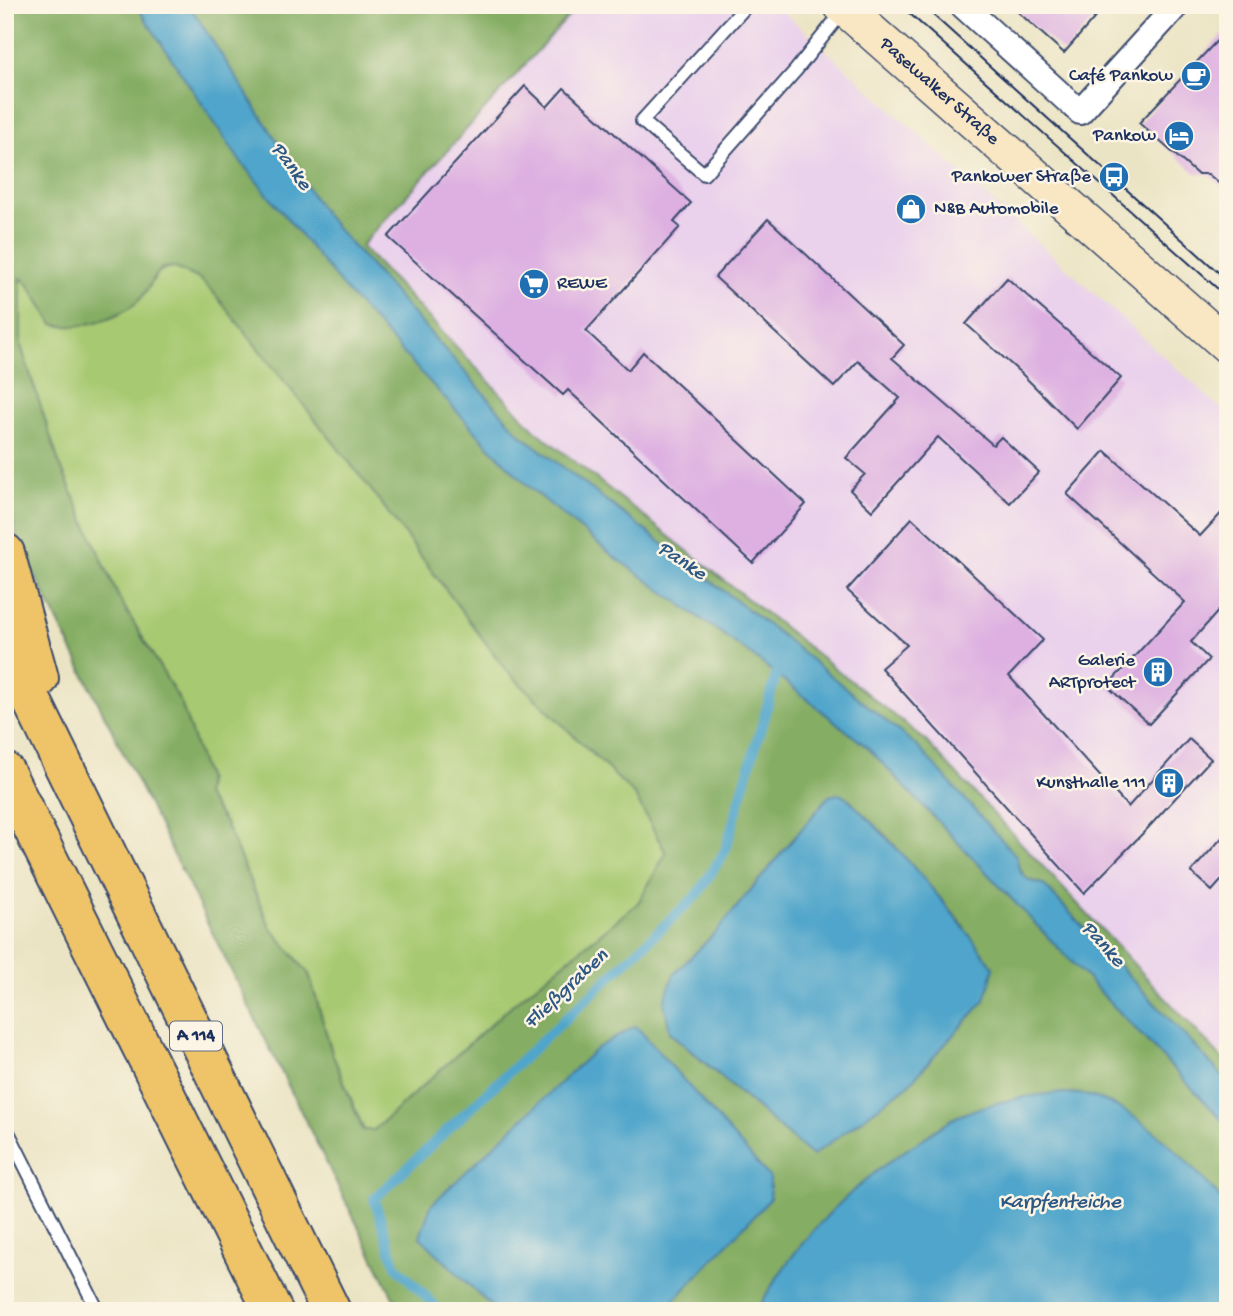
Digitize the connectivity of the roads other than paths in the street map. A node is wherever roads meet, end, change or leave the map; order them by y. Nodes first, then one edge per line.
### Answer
1 (747, 5) edge
2 (962, 5) edge
3 (1177, 5) edge
4 (843, 7) edge
5 (1228, 346) edge
6 (5, 553) edge
7 (5, 646) edge
8 (61, 761) junction
9 (5, 772) edge
10 (5, 1126) edge
11 (97, 1311) edge
12 (273, 1311) edge
13 (331, 1311) edge

1 - 4 lane
2 - 3 street
4 - 5 main road, Pasewalker Straße
6 - 8 highway
7 - 8 highway, A 114
8 - 13 highway, A 114
9 - 12 highway, A 114
10 - 11 lane

